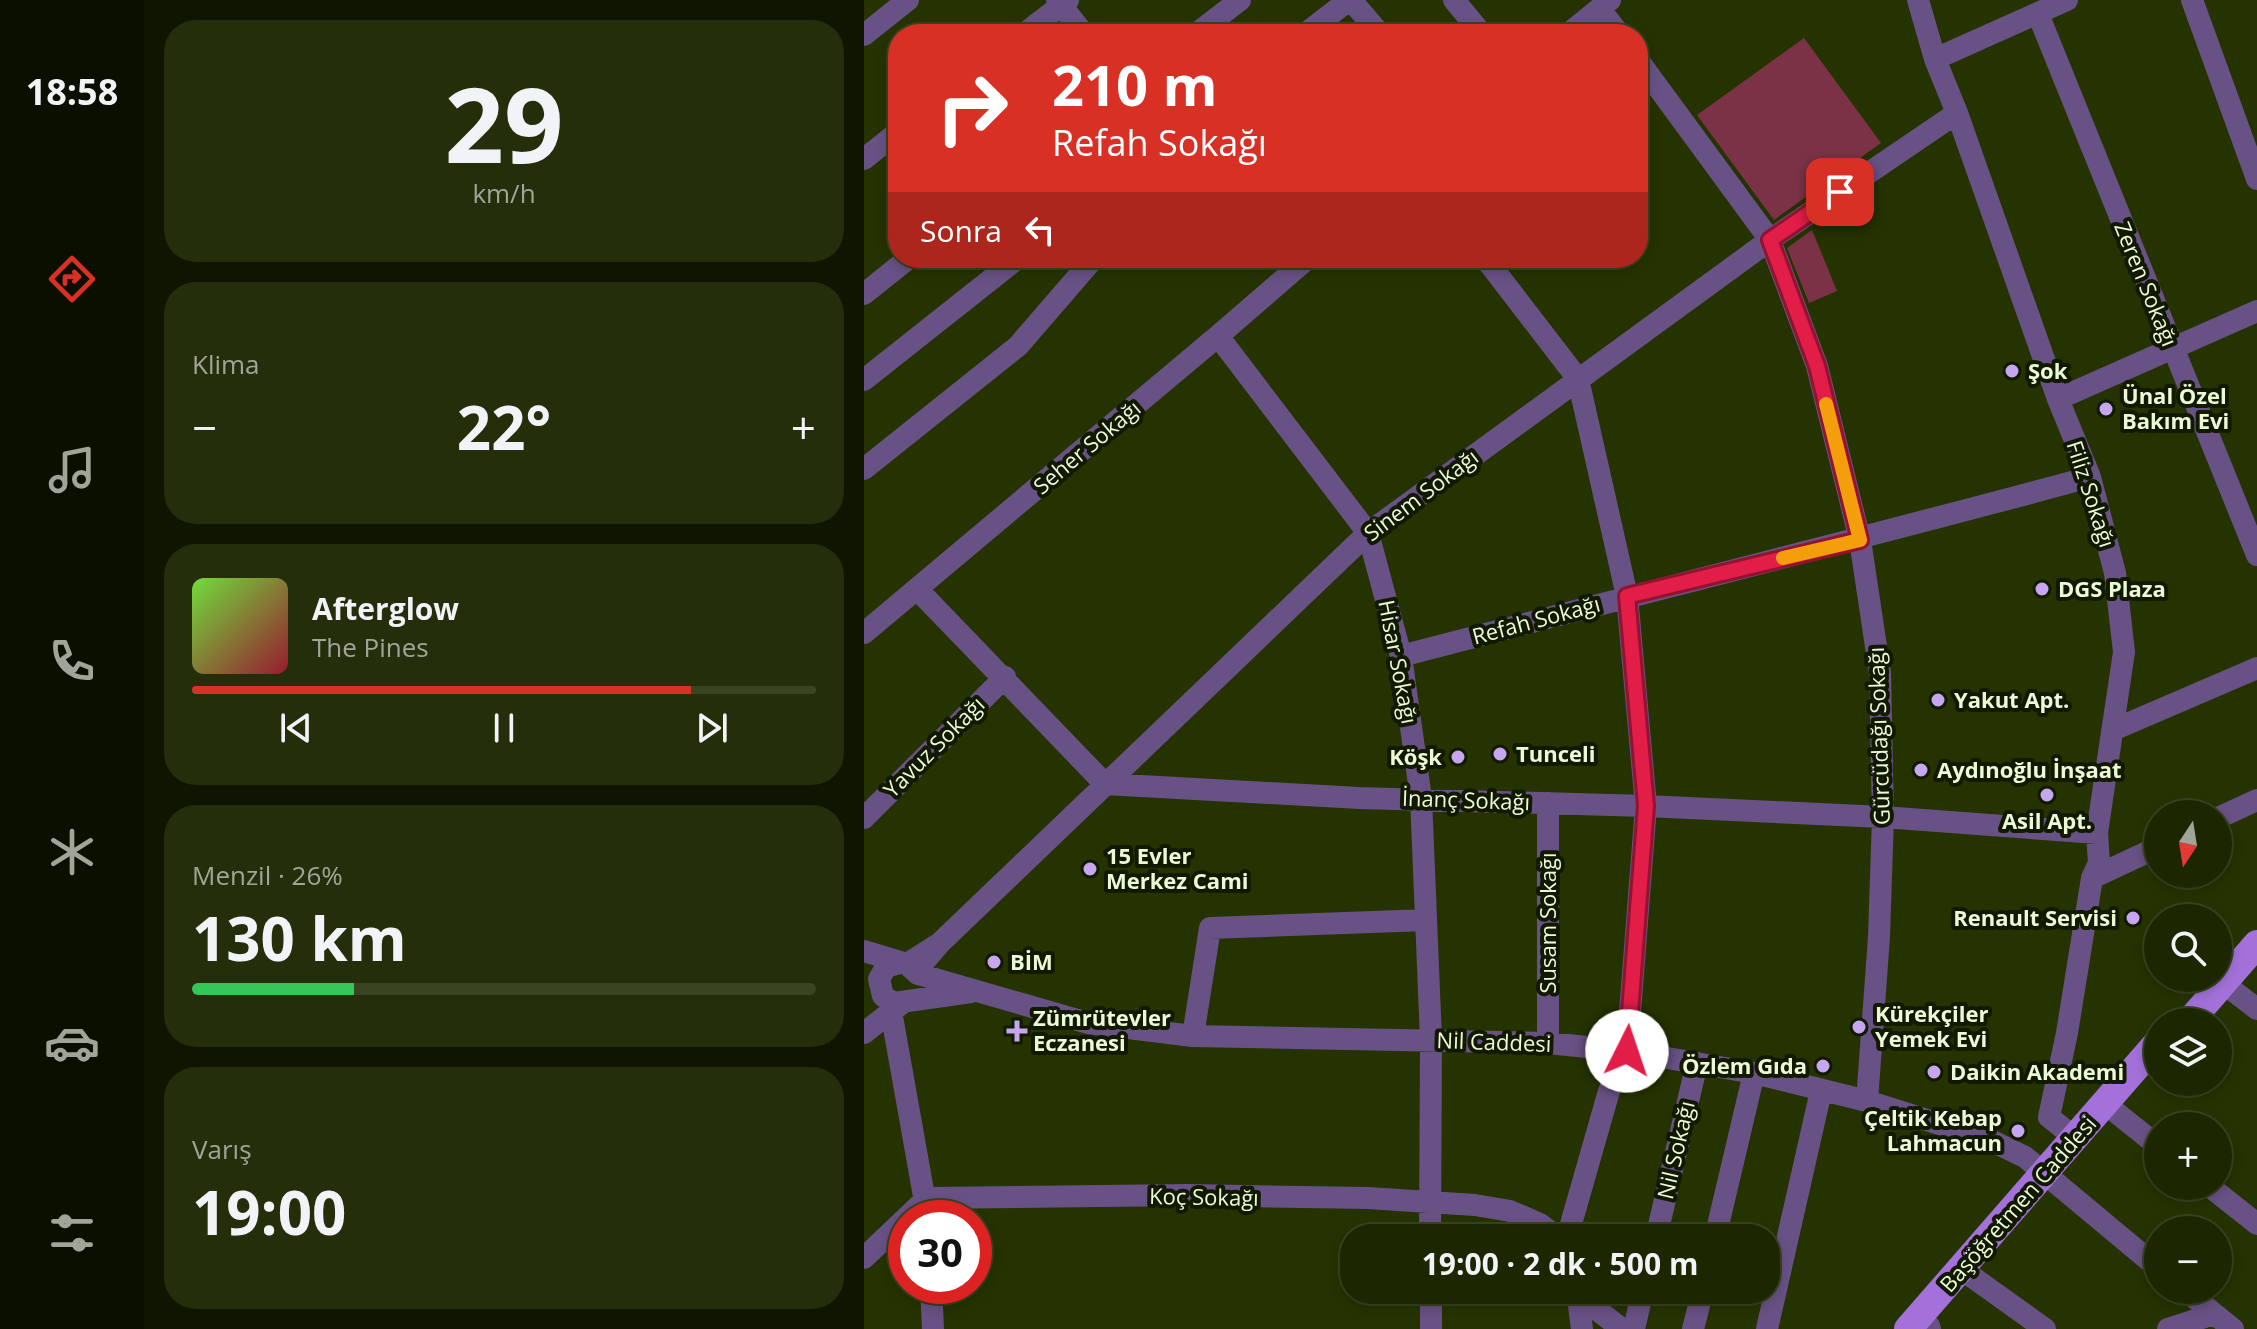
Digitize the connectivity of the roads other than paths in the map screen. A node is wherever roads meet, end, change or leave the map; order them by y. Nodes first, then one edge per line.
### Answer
1 (908, 0) edge
2 (1240, 0) edge
3 (1350, 0) edge
4 (1454, 0) edge
5 (1918, 0) edge
6 (2067, 0) edge
7 (2192, 0) edge
8 (1062, 2) edge
9 (1605, 4) edge
10 (2038, 14) junction
11 (1036, 24) edge
12 (1077, 24) edge
13 (1209, 24) edge
14 (1318, 24) edge
15 (1371, 24) edge
16 (1474, 24) edge
17 (1580, 24) edge
18 (1614, 24) edge
19 (864, 35) edge
20 (1935, 59) junction
21 (1648, 74) edge
22 (1957, 113) junction
23 (888, 140) edge
24 (864, 159) edge
25 (2257, 179) edge
26 (1770, 240) junction
27 (896, 268) edge
28 (1005, 268) edge
29 (1085, 268) edge
30 (1296, 268) edge
31 (1493, 268) edge
32 (864, 294) edge
33 (2257, 311) edge
34 (1218, 336) junction
35 (2173, 350) junction
36 (1578, 379) junction
37 (864, 380) edge
38 (2058, 399) junction
39 (864, 469) edge
40 (2090, 477) junction
41 (1368, 533) junction
42 (1860, 540) junction
43 (2257, 555) edge
44 (917, 589) junction
45 (1627, 596) junction
46 (864, 633) edge
47 (1401, 656) junction
48 (2257, 668) edge
49 (1005, 677) junction
50 (2113, 730) junction
51 (1105, 784) junction
52 (1421, 798) junction
53 (2257, 800) edge
54 (1548, 803) junction
55 (1646, 806) junction
56 (2232, 812) edge
57 (1883, 817) junction
58 (864, 818) edge
59 (2097, 833) junction
60 (2144, 854) edge
61 (2092, 878) junction
62 (1426, 920) junction
63 (2257, 928) edge
64 (2257, 944) edge
65 (864, 951) edge
66 (2232, 960) edge
67 (2232, 966) edge
68 (910, 968) junction
69 (864, 969) edge
70 (880, 988) junction
71 (2232, 989) edge
72 (976, 991) junction
73 (2204, 992) edge
74 (899, 1006) junction
75 (2189, 1008) edge
76 (2257, 1009) edge
77 (865, 1032) edge
78 (1193, 1036) junction
79 (1431, 1039) junction
80 (1548, 1043) junction
81 (1627, 1051) junction
82 (2144, 1058) edge
83 (1697, 1063) junction
84 (1754, 1073) junction
85 (2144, 1074) edge
86 (1821, 1091) junction
87 (1867, 1101) junction
88 (2113, 1110) junction
89 (2144, 1135) edge
90 (2075, 1138) junction
91 (2048, 1176) junction
92 (926, 1200) edge
93 (2227, 1200) edge
94 (1430, 1203) junction
95 (992, 1205) edge
96 (1430, 1224) edge
97 (1540, 1224) edge
98 (1571, 1224) edge
99 (1659, 1224) edge
100 (1718, 1224) edge
101 (2257, 1224) edge
102 (888, 1239) edge
103 (2144, 1256) edge
104 (864, 1258) edge
105 (1971, 1276) junction
106 (932, 1304) edge
107 (1431, 1304) edge
108 (1579, 1304) edge
109 (1591, 1304) edge
110 (1640, 1304) edge
111 (1699, 1304) edge
112 (2202, 1304) edge
113 (2214, 1314) junction
114 (1925, 1325) edge
115 (933, 1329) edge
116 (1431, 1329) edge
117 (1582, 1329) edge
118 (1622, 1329) edge
119 (1634, 1329) edge
120 (1693, 1329) edge
121 (1767, 1329) edge
122 (2045, 1329) edge
123 (2168, 1329) edge
124 (2233, 1329) edge
125 (2249, 1329) edge

1 - 19 street
2 - 13 street
3 - 14 street
3 - 15 street
4 - 16 street
5 - 20 street, Filiz Sokağı
6 - 10 street
7 - 25 street
8 - 11 street
8 - 12 street
9 - 17 street
9 - 18 street
10 - 20 street
10 - 35 street, Zeren Sokağı
20 - 22 street, Filiz Sokağı
21 - 26 street, Gürcüdağı Sokağı
22 - 26 street, Sinem Sokağı
22 - 38 street, Filiz Sokağı
23 - 24 street
26 - 36 street, Sinem Sokağı
26 - 42 street, Gürcüdağı Sokağı
27 - 32 street
28 - 37 street
29 - 39 street
30 - 34 street, Seher Sokağı
31 - 36 street
33 - 35 street
34 - 41 street, Hisar Sokağı
34 - 44 street, Seher Sokağı
35 - 38 street
35 - 43 street, Zeren Sokağı
36 - 41 street, Sinem Sokağı
36 - 45 street
38 - 40 street, Filiz Sokağı
40 - 42 street, Refah Sokağı
40 - 50 street, Filiz Sokağı
41 - 47 street, Hisar Sokağı
41 - 51 street, Sinem Sokağı
42 - 45 street, Refah Sokağı
42 - 57 street, Gürcüdağı Sokağı
44 - 46 street, Seher Sokağı
44 - 49 street
45 - 47 street, Refah Sokağı
45 - 55 street
47 - 52 street, Hisar Sokağı
48 - 50 street
49 - 51 street
49 - 58 street, Yavuz Sokağı
50 - 59 street, Filiz Sokağı
51 - 52 street, İnanç Sokağı
51 - 68 street, Sinem Sokağı
52 - 54 street, İnanç Sokağı
52 - 62 street, Hisar Sokağı
53 - 56 street
54 - 55 street, İnanç Sokağı
54 - 80 street, Susam Sokağı
55 - 57 street, İnanç Sokağı
55 - 81 street
57 - 59 street, İnanç Sokağı
57 - 87 street, Gürcüdağı Sokağı
59 - 61 street, Filiz Sokağı
60 - 61 street
61 - 90 street, Filiz Sokağı
62 - 78 street
62 - 79 street, Hisar Sokağı
63 - 66 main road
64 - 67 main road
65 - 68 street, Nil Caddesi
68 - 70 street
68 - 72 street, Nil Caddesi
68 - 74 street
69 - 70 street
70 - 74 street
70 - 77 street
71 - 76 street
72 - 74 street, Nil Caddesi
72 - 78 street, Nil Caddesi
73 - 75 main road
74 - 77 street
74 - 92 street
78 - 79 street, Nil Caddesi
79 - 80 street, Nil Caddesi
79 - 94 street, Hisar Sokağı
80 - 81 street, Nil Caddesi
81 - 83 street, Nil Caddesi
81 - 98 street
82 - 90 main road, Başöğretmen Caddesi
83 - 84 street, Nil Caddesi
83 - 99 street, Nil Sokağı
84 - 86 street, Nil Caddesi
84 - 100 street
85 - 88 main road, Başöğretmen Caddesi
86 - 87 street, Nil Caddesi
86 - 121 street
87 - 91 street, Nil Caddesi
88 - 89 street
88 - 91 main road, Başöğretmen Caddesi
90 - 91 main road, Başöğretmen Caddesi
91 - 103 street, Nil Caddesi
91 - 105 main road, Başöğretmen Caddesi
91 - 114 main road, Başöğretmen Caddesi
93 - 101 street
94 - 95 street, Koç Sokağı
94 - 96 street, Hisar Sokağı
94 - 97 street, Koç Sokağı
102 - 104 street
105 - 114 main road, Başöğretmen Caddesi
105 - 122 street
106 - 115 street
107 - 116 street
108 - 117 street
109 - 118 street
110 - 119 street
111 - 120 street
112 - 113 street
113 - 123 street
113 - 124 street
124 - 125 street

